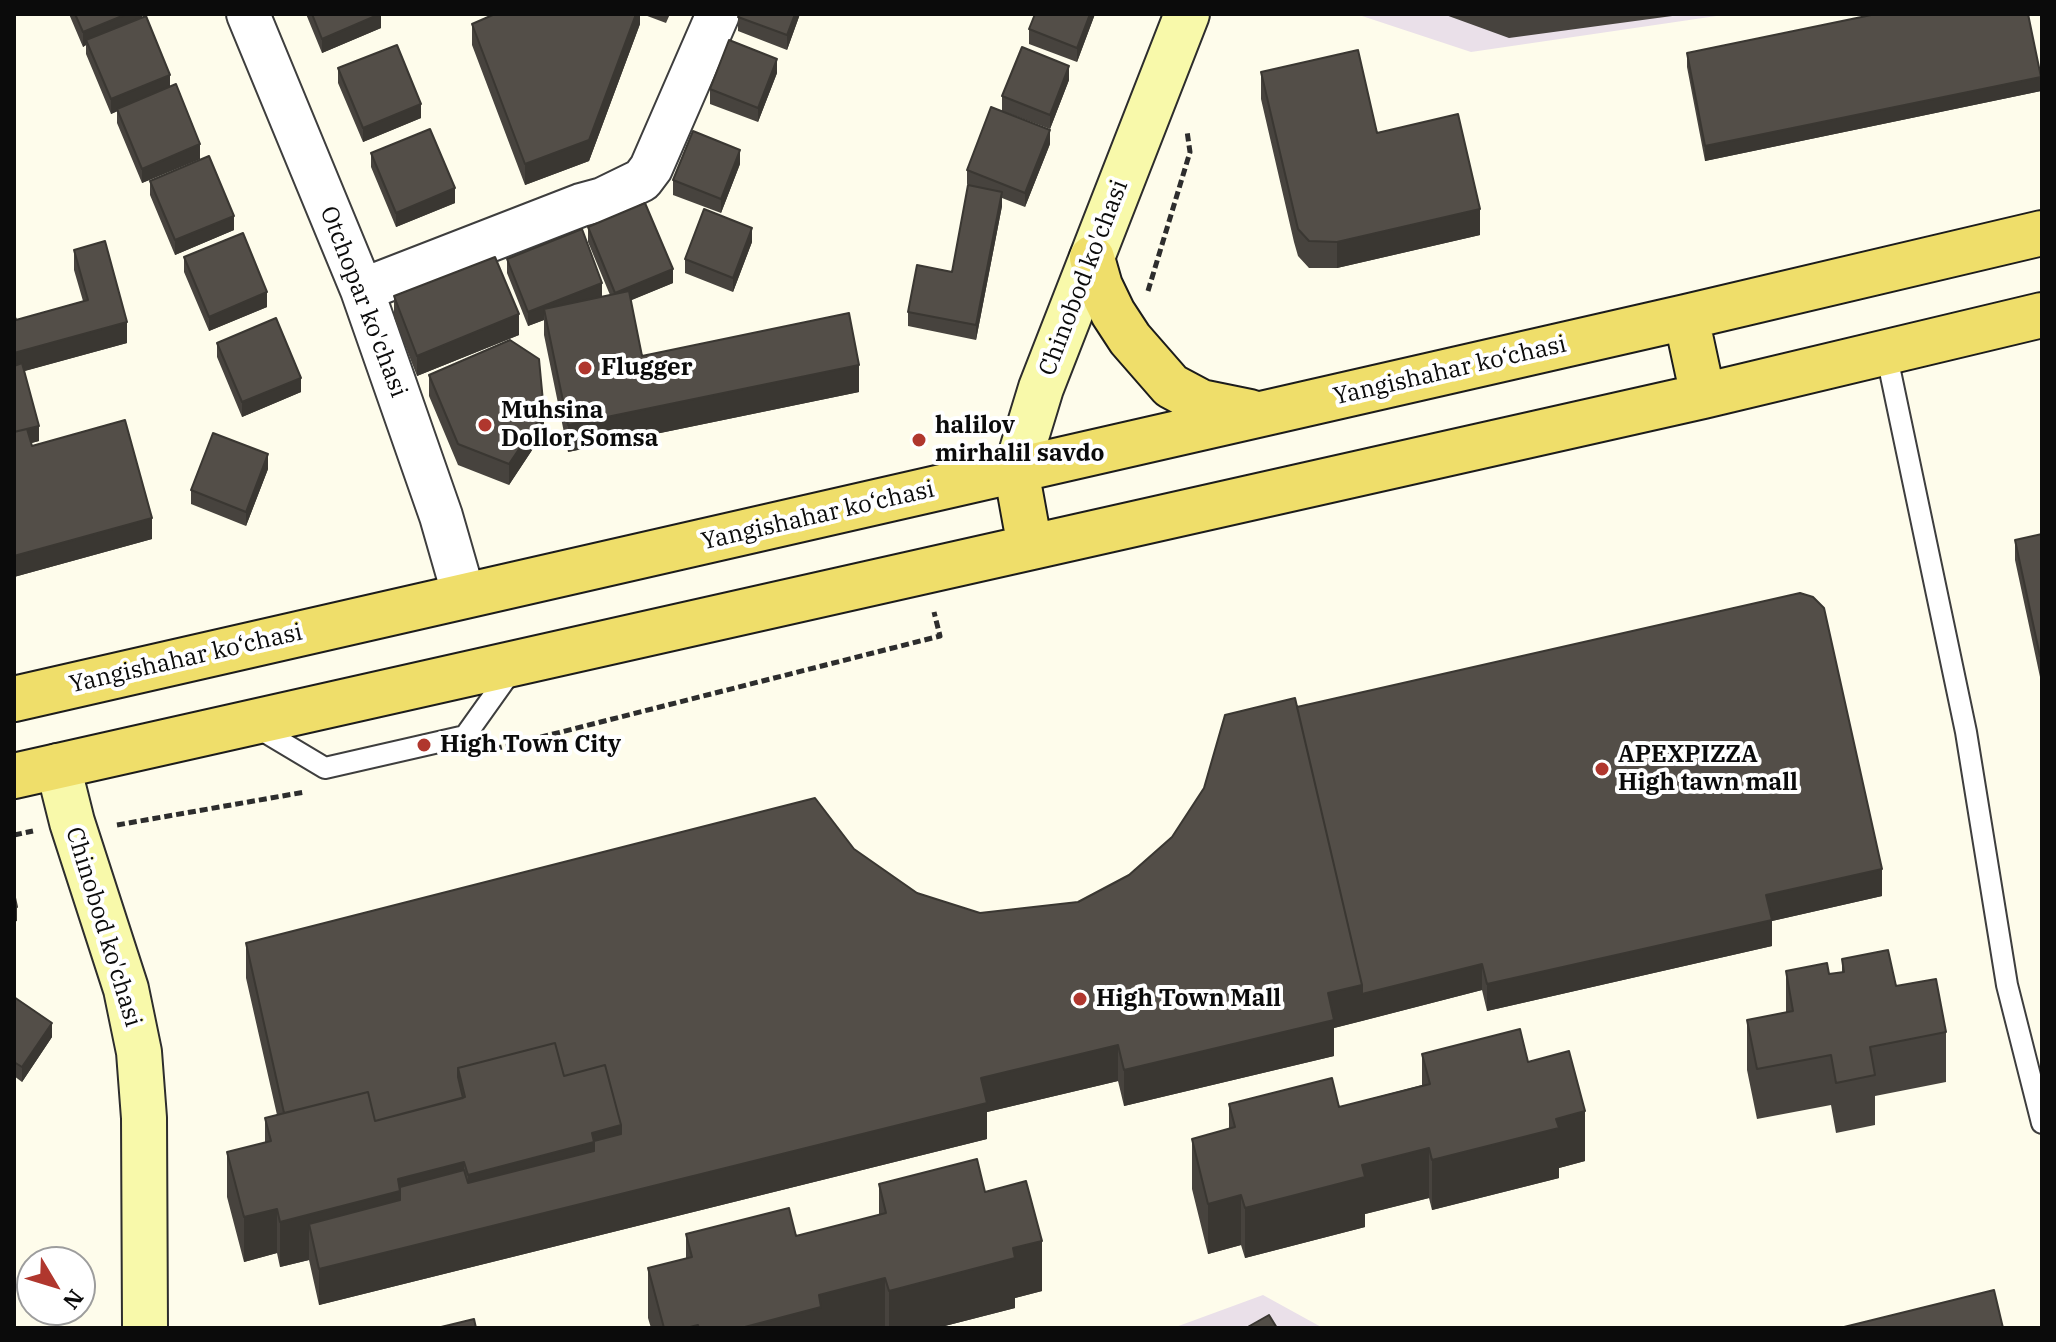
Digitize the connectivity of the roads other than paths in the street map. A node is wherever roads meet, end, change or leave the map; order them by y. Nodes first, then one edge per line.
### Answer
1 (248, 14) edge
2 (718, 14) edge
3 (1187, 14) edge
4 (2042, 233) edge
5 (1092, 258) junction
6 (362, 290) junction
7 (2042, 315) edge
8 (1686, 317) junction
9 (1886, 352) junction
10 (1703, 396) junction
11 (1260, 415) junction
12 (1016, 470) junction
13 (1030, 547) junction
14 (464, 596) junction
15 (517, 663) junction
16 (14, 699) edge
17 (249, 723) junction
18 (58, 766) junction
19 (14, 776) edge
20 (2042, 1123) edge
21 (145, 1328) edge

1 - 6 street, Otchopar ko'chasi
2 - 6 street
3 - 5 street, Chinobod ko'chasi
4 - 8 main road, Yangishahar ko‘chasi
5 - 11 main road
5 - 12 street, Chinobod ko'chasi
6 - 14 street, Otchopar ko'chasi
7 - 9 main road
8 - 10 main road
8 - 11 main road, Yangishahar ko‘chasi
9 - 10 main road
9 - 20 lane
10 - 13 main road
11 - 12 main road, Yangishahar ko‘chasi
12 - 13 main road, Chinobod ko'chasi
12 - 14 main road, Yangishahar ko‘chasi
13 - 15 main road
14 - 16 main road, Yangishahar ko‘chasi
15 - 17 main road
15 - 17 lane
17 - 18 main road
18 - 19 main road
18 - 21 street, Chinobod ko'chasi

